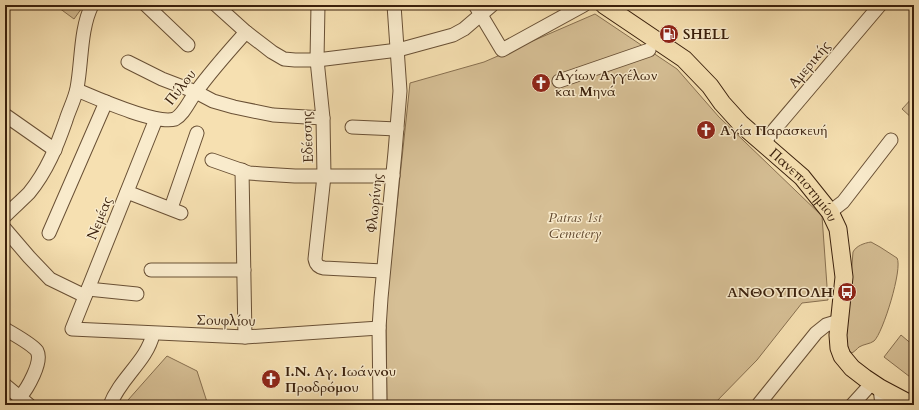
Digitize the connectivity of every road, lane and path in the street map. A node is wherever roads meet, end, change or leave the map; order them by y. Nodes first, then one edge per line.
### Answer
1 (92, 5) edge
2 (146, 5) edge
3 (318, 5) edge
4 (394, 5) edge
5 (492, 5) edge
6 (584, 5) edge
7 (604, 5) edge
8 (876, 6) edge
9 (222, 7) edge
10 (478, 9) edge
11 (246, 32) junction
12 (188, 45) dead end
13 (398, 50) junction
14 (649, 50) dead end
15 (317, 60) junction
16 (128, 62) dead end
17 (559, 81) dead end
18 (77, 90) junction
19 (196, 92) junction
20 (106, 102) junction
21 (5, 116) edge
22 (323, 118) junction
23 (156, 119) junction
24 (352, 127) dead end
25 (397, 129) junction
26 (197, 133) dead end
27 (891, 140) dead end
28 (763, 143) junction
29 (56, 150) junction
30 (212, 160) dead end
31 (242, 170) junction
32 (324, 176) junction
33 (393, 176) junction
34 (127, 192) junction
35 (830, 212) junction
36 (5, 216) edge
37 (5, 229) edge
38 (49, 233) dead end
39 (151, 270) dead end
40 (244, 270) junction
41 (383, 271) junction
42 (86, 293) junction
43 (137, 294) dead end
44 (839, 321) junction
45 (380, 328) junction
46 (72, 329) joint
47 (5, 330) edge
48 (153, 334) junction
49 (245, 337) junction
50 (5, 385) edge
51 (876, 386) junction
52 (25, 401) edge
53 (110, 405) edge
54 (380, 405) edge
55 (758, 405) edge
56 (852, 405) edge
57 (882, 405) edge
58 (912, 405) edge

1 - 18 street
2 - 12 street
3 - 15 street, Εδέσσης
4 - 13 street, Φλωρίνης
5 - 10 street
6 - 10 street
7 - 28 main road, Πανεπιστημίου
8 - 28 street, Αμερικής
9 - 11 street
10 - 13 street
11 - 15 street
11 - 19 street, Πύλου
13 - 15 street
13 - 25 street, Φλωρίνης
14 - 17 street
15 - 22 street, Εδέσσης
16 - 19 street
18 - 20 street, Πύλου
18 - 29 street
19 - 22 street
19 - 23 street, Πύλου
20 - 23 street, Πύλου
20 - 38 street
21 - 29 street
22 - 32 street, Εδέσσης
23 - 34 street, Νεμέας
24 - 25 street
25 - 33 street, Φλωρίνης
26 - 34 street
27 - 35 street
28 - 35 main road, Πανεπιστημίου
29 - 36 street
30 - 31 street
31 - 32 street
31 - 40 street
32 - 33 street
32 - 41 street, Εδέσσης
33 - 41 street, Φλωρίνης
34 - 42 street, Νεμέας
35 - 44 main road, Πανεπιστημίου
37 - 42 street
39 - 40 street
40 - 49 street
41 - 45 street, Φλωρίνης
42 - 43 street
42 - 46 street, Νεμέας
44 - 51 main road, Πανεπιστημίου
44 - 55 street
45 - 49 street, Σουφλίου
45 - 54 street, Φλωρίνης
46 - 48 street, Σουφλίου
47 - 52 street
48 - 49 street, Σουφλίου
48 - 53 street
50 - 52 street
51 - 56 street
51 - 57 street
51 - 58 main road, Πανεπιστημίου

